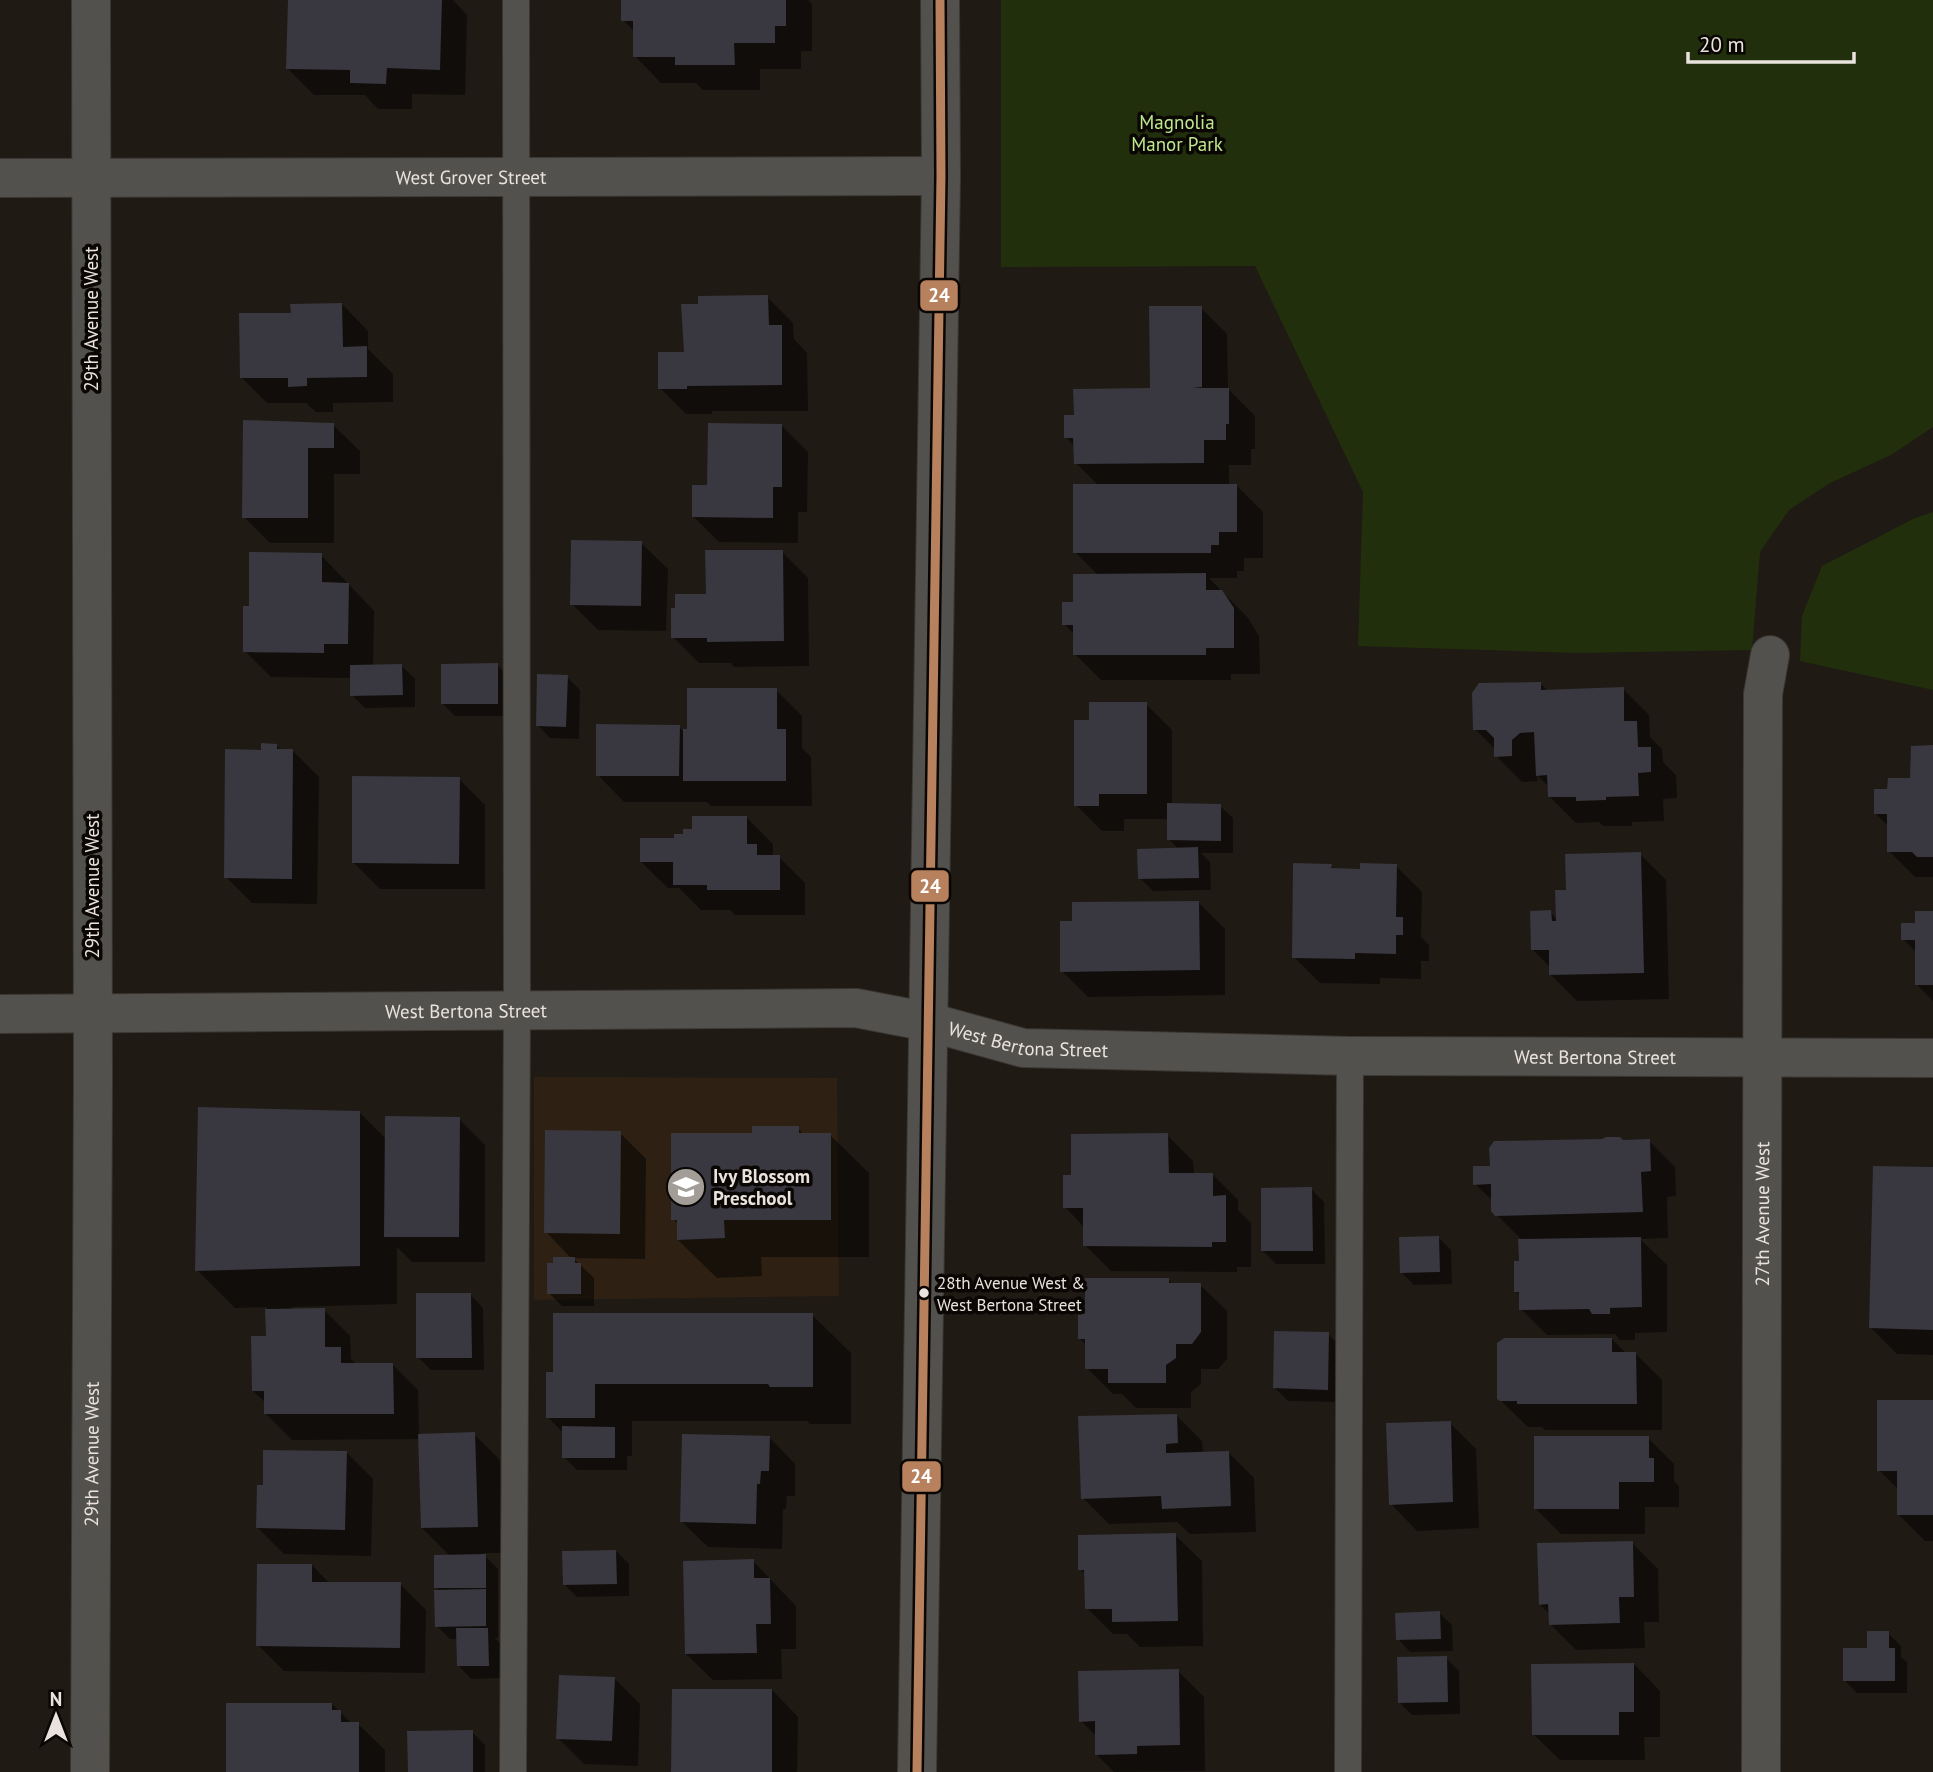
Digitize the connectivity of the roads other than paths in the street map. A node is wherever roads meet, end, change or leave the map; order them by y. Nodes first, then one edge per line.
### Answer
1 (91, 0) edge
2 (516, 0) edge
3 (940, 0) edge
4 (515, 176) junction
5 (941, 176) junction
6 (90, 177) junction
7 (0, 178) edge
8 (1770, 655) dead end
9 (517, 1010) junction
10 (0, 1014) edge
11 (92, 1014) junction
12 (929, 1022) junction
13 (1350, 1056) junction
14 (1761, 1057) junction
15 (1933, 1058) edge
16 (90, 1772) edge
17 (513, 1772) edge
18 (917, 1772) edge
19 (1348, 1772) edge
20 (1761, 1772) edge

1 - 6 street, 29th Avenue West
2 - 4 lane
3 - 5 street
4 - 5 street, West Grover Street
4 - 6 street, West Grover Street
4 - 9 lane
5 - 12 street
6 - 7 street, West Grover Street
6 - 11 street, 29th Avenue West
8 - 14 street, 27th Avenue West
9 - 11 street, West Bertona Street
9 - 12 street, West Bertona Street
9 - 17 lane
10 - 11 street, West Bertona Street
11 - 16 street, 29th Avenue West
12 - 13 street, West Bertona Street
12 - 18 street
13 - 14 street, West Bertona Street
13 - 19 lane
14 - 15 street, West Bertona Street
14 - 20 street, 27th Avenue West

